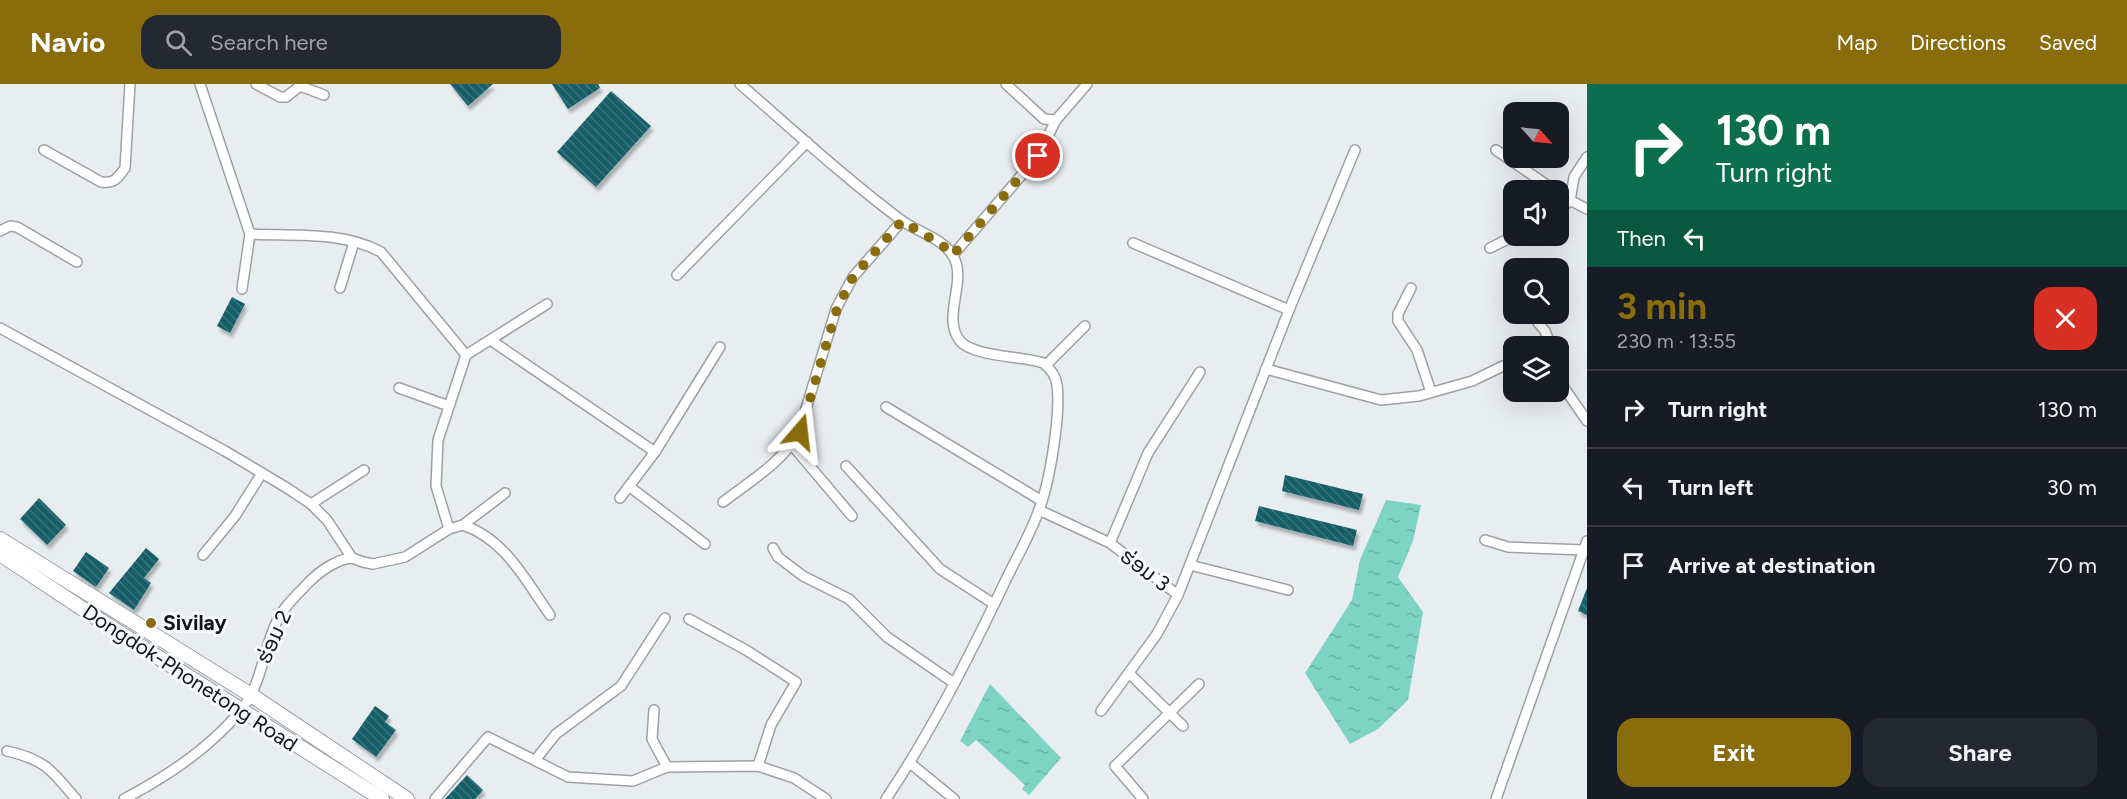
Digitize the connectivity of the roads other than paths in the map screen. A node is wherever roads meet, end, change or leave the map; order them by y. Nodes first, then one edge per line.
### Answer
1 (130, 84) edge
2 (200, 84) edge
3 (256, 84) edge
4 (740, 84) edge
5 (1005, 84) edge
6 (1087, 84) edge
7 (324, 96) dead end
8 (1056, 120) junction
9 (807, 142) junction
10 (44, 150) dead end
11 (1355, 150) dead end
12 (1496, 150) dead end
13 (1587, 157) edge
14 (1540, 180) edge
15 (1570, 201) joint
16 (1587, 208) edge
17 (902, 221) junction
18 (0, 231) edge
19 (250, 234) junction
20 (354, 242) junction
21 (1503, 242) edge
22 (1133, 243) dead end
23 (1490, 248) dead end
24 (953, 255) junction
25 (77, 262) dead end
26 (677, 275) dead end
27 (340, 288) dead end
28 (1411, 288) dead end
29 (242, 289) dead end
30 (547, 304) dead end
31 (1289, 310) junction
32 (1085, 326) dead end
33 (0, 328) edge
34 (492, 340) junction
35 (720, 347) dead end
36 (466, 355) junction
37 (1046, 365) junction
38 (1503, 366) dead end
39 (1266, 369) junction
40 (1200, 372) dead end
41 (399, 388) dead end
42 (1431, 392) junction
43 (1569, 396) edge
44 (449, 406) junction
45 (886, 407) dead end
46 (1587, 421) edge
47 (792, 445) junction
48 (655, 452) junction
49 (846, 466) dead end
50 (364, 470) dead end
51 (262, 473) junction
52 (630, 487) junction
53 (505, 493) dead end
54 (620, 498) dead end
55 (723, 502) dead end
56 (311, 504) junction
57 (1041, 506) junction
58 (852, 516) dead end
59 (463, 525) junction
60 (449, 529) junction
61 (0, 539) edge
62 (1485, 540) dead end
63 (1110, 543) junction
64 (705, 544) dead end
65 (1586, 545) edge
66 (773, 548) dead end
67 (0, 554) edge
68 (203, 555) dead end
69 (352, 558) junction
70 (1190, 565) junction
71 (1288, 590) dead end
72 (1178, 595) junction
73 (994, 604) junction
74 (550, 615) dead end
75 (665, 618) dead end
76 (689, 620) dead end
77 (1130, 674) junction
78 (954, 683) junction
79 (1199, 684) dead end
80 (251, 695) junction
81 (654, 710) dead end
82 (241, 711) junction
83 (1101, 711) dead end
84 (1168, 713) junction
85 (1183, 726) dead end
86 (7, 751) dead end
87 (536, 759) junction
88 (910, 763) junction
89 (758, 766) junction
90 (667, 767) junction
91 (76, 799) edge
92 (124, 799) edge
93 (381, 799) edge
94 (407, 799) edge
95 (435, 799) edge
96 (826, 799) edge
97 (886, 799) edge
98 (954, 799) edge
99 (1143, 799) edge
100 (1496, 799) edge

1 - 10 street
2 - 19 street
3 - 7 street
4 - 9 street
5 - 8 street
6 - 8 street
8 - 24 street
9 - 17 street
9 - 26 street
11 - 31 street, ຮ່ອມ 3
12 - 14 street
13 - 15 street
15 - 16 street
17 - 24 street
17 - 47 street
18 - 25 street
19 - 20 street
19 - 29 street
20 - 27 street
20 - 36 street
21 - 23 street
22 - 31 street
24 - 37 street
28 - 42 street
30 - 34 street
31 - 39 street, ຮ່ອມ 3
32 - 37 street
33 - 51 street
34 - 36 street
34 - 48 street
35 - 48 street
36 - 44 street
37 - 57 street
38 - 42 street
39 - 42 street
39 - 70 street, ຮ່ອມ 3
40 - 63 street
41 - 44 street
43 - 46 street
44 - 60 street
45 - 57 street, ຮ່ອມ 3
47 - 55 street
47 - 58 street
48 - 52 street
49 - 73 street
50 - 56 street
51 - 56 street
51 - 68 street
52 - 54 street
52 - 64 street
53 - 59 street
56 - 69 street
57 - 63 street, ຮ່ອມ 3
57 - 73 street
59 - 60 street
59 - 74 street
60 - 69 street
61 - 80 main road, Dongdok-Phonetong Road
62 - 65 street
63 - 72 street, ຮ່ອມ 3
65 - 100 street
66 - 78 street
67 - 82 main road, Dongdok-Phonetong Road
69 - 80 street, ຮ່ອມ 2
70 - 71 street
70 - 72 street, ຮ່ອມ 3
72 - 77 street
73 - 78 street
75 - 87 street
76 - 89 street
77 - 83 street
77 - 84 street
78 - 88 street
79 - 84 street
80 - 82 street, ຮ່ອມ 2
80 - 94 main road, Dongdok-Phonetong Road
81 - 90 street
82 - 92 street, ຮ່ອມ 2
82 - 93 main road, Dongdok-Phonetong Road
84 - 85 street
84 - 99 street
86 - 91 street
87 - 90 street
87 - 95 street
88 - 97 street
88 - 98 street
89 - 90 street
89 - 96 street

